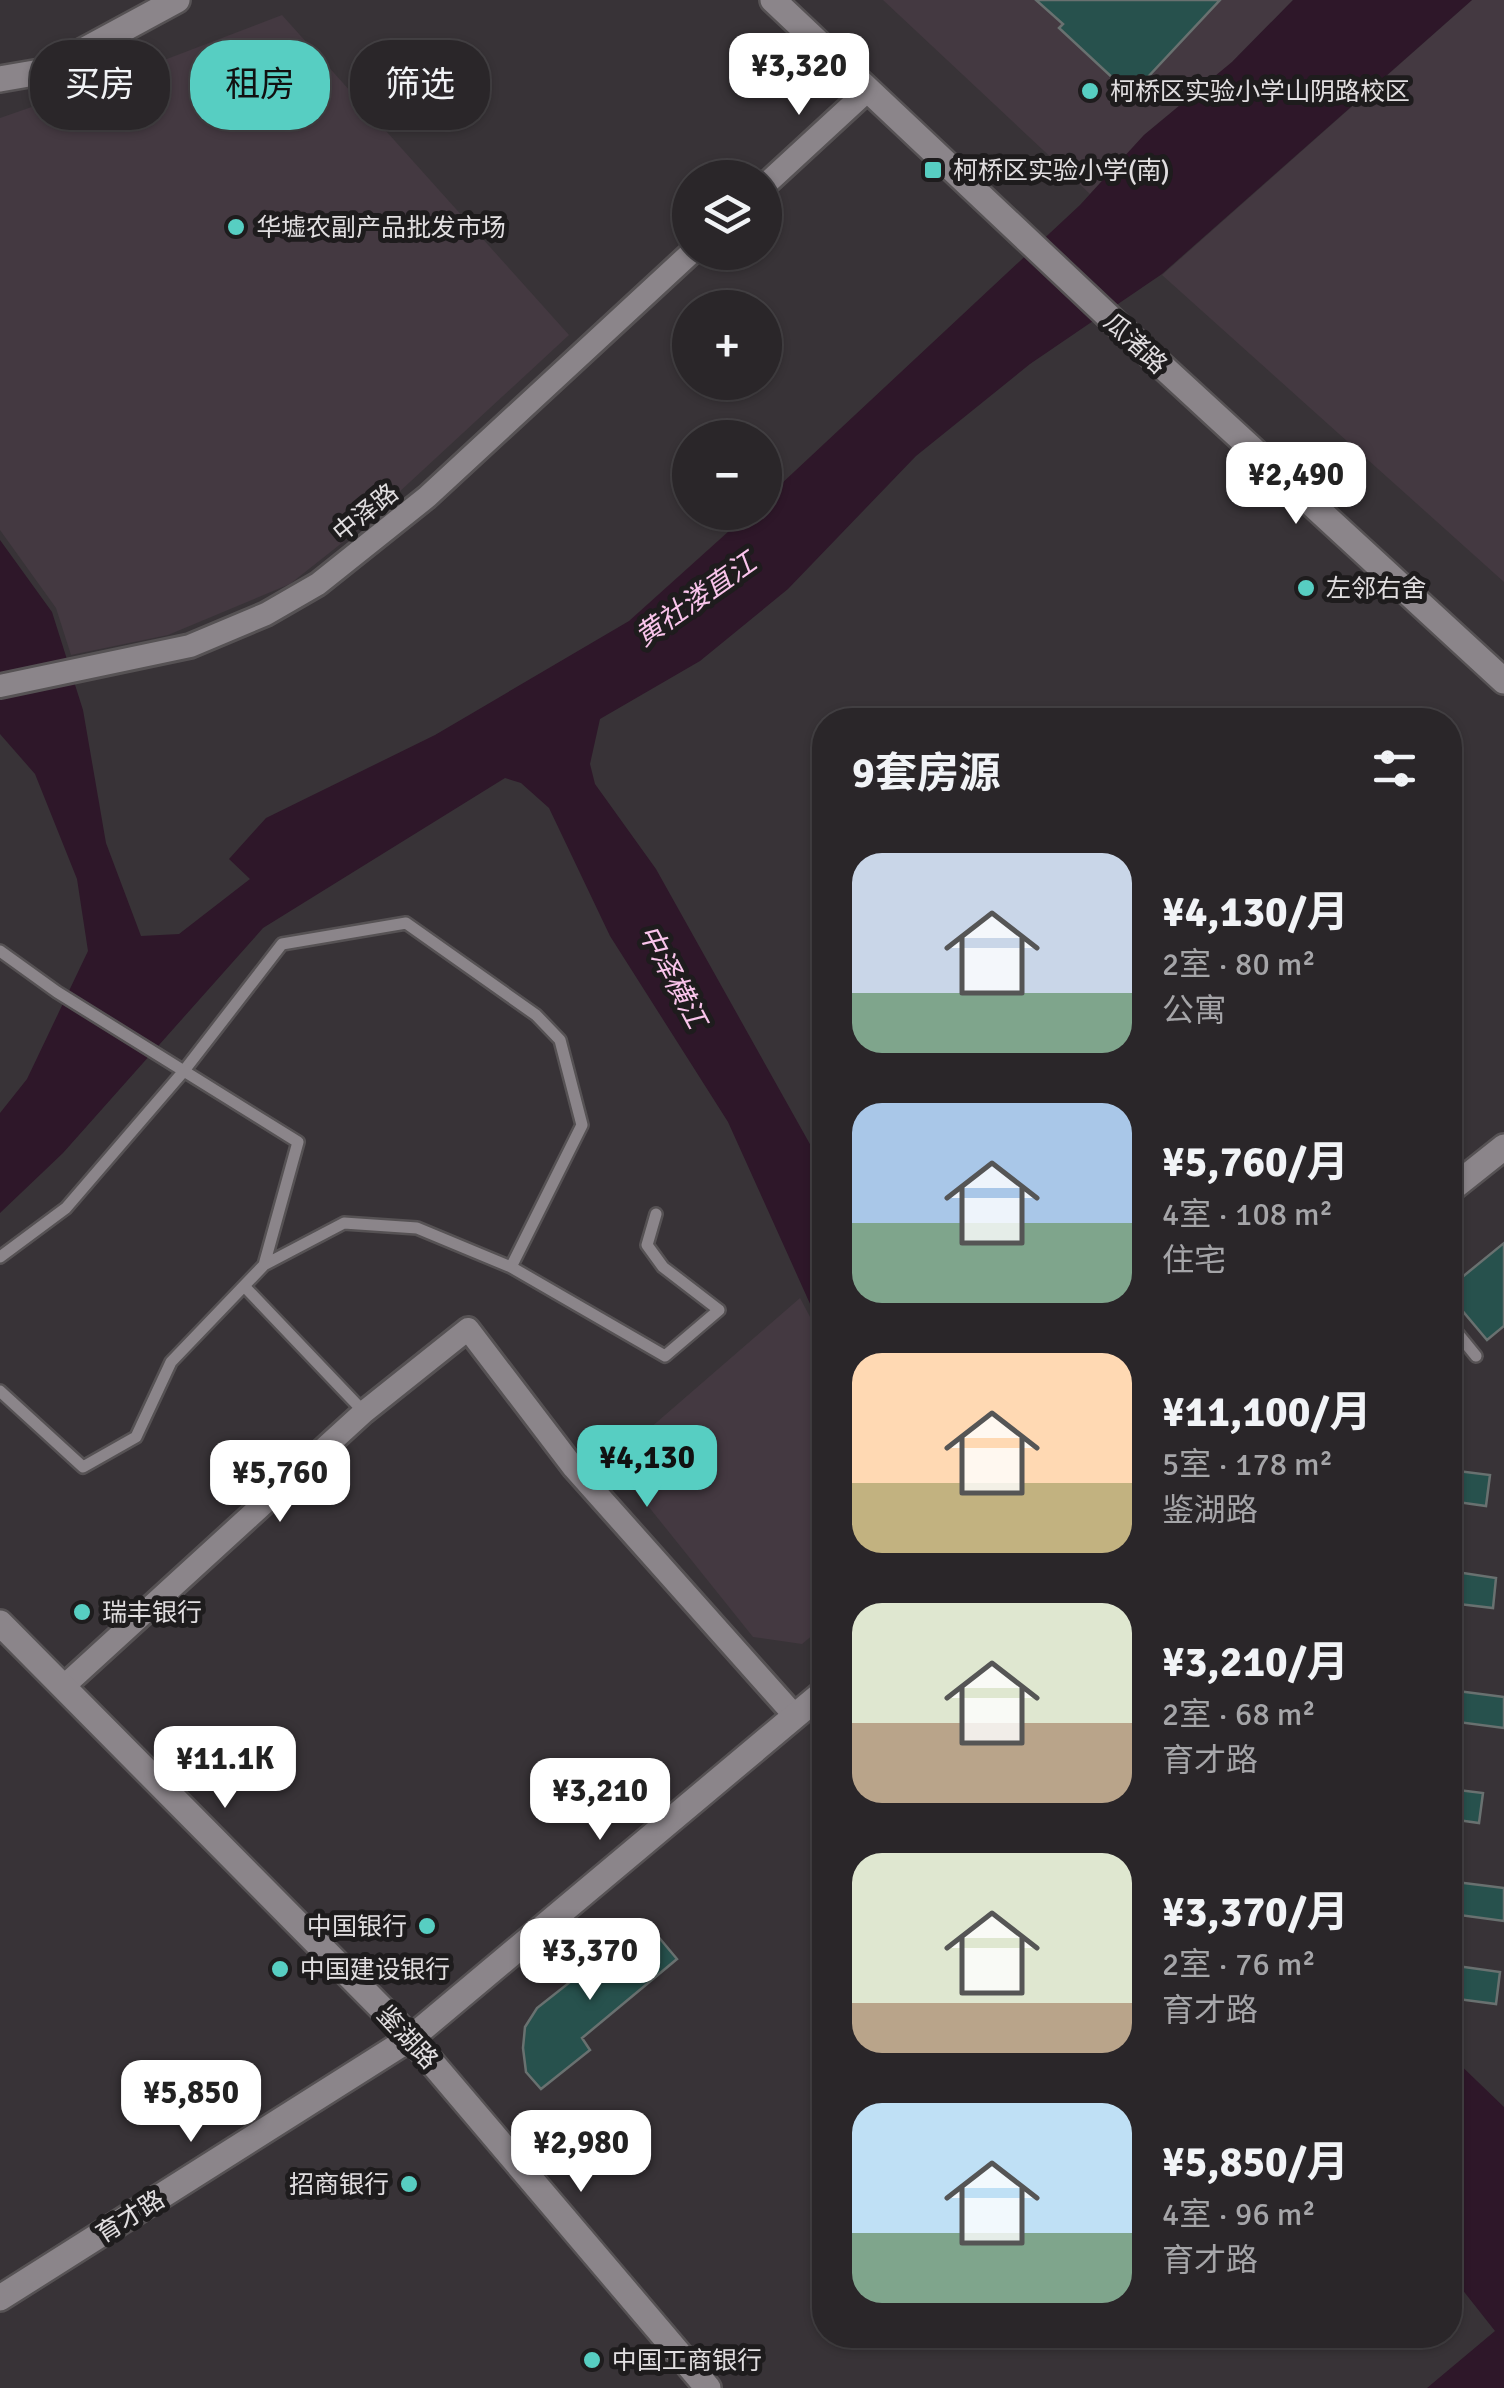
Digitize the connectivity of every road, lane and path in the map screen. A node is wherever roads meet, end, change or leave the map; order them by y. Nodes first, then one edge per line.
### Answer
1 (177, 0) edge
2 (773, 0) edge
3 (0, 79) edge
4 (868, 90) junction
5 (782, 169) edge
6 (673, 270) edge
7 (1504, 680) edge
8 (0, 686) edge
9 (0, 951) edge
10 (183, 1072) junction
11 (1504, 1147) edge
12 (1462, 1180) edge
13 (656, 1214) dead end
14 (0, 1257) edge
15 (264, 1264) junction
16 (512, 1267) junction
17 (244, 1286) junction
18 (1462, 1339) edge
19 (1476, 1356) dead end
20 (0, 1391) edge
21 (364, 1412) junction
22 (0, 1622) edge
23 (63, 1687) junction
24 (812, 1701) edge
25 (794, 1716) junction
26 (411, 2038) junction
27 (0, 2298) edge
28 (708, 2388) edge

1 - 3 street
2 - 4 street, 瓜渚路
4 - 5 street
4 - 7 street, 瓜渚路
6 - 8 street, 中泽路
9 - 10 lane
10 - 14 lane
10 - 15 lane
10 - 16 lane
11 - 12 street
13 - 16 lane
15 - 16 lane
15 - 17 lane
17 - 20 lane
17 - 21 lane
18 - 19 lane
21 - 23 street
21 - 25 street
22 - 23 street, 鉴湖路
23 - 26 street, 鉴湖路
24 - 25 street, 育才路
25 - 26 street, 育才路
26 - 27 street, 育才路
26 - 28 street, 鉴湖路

